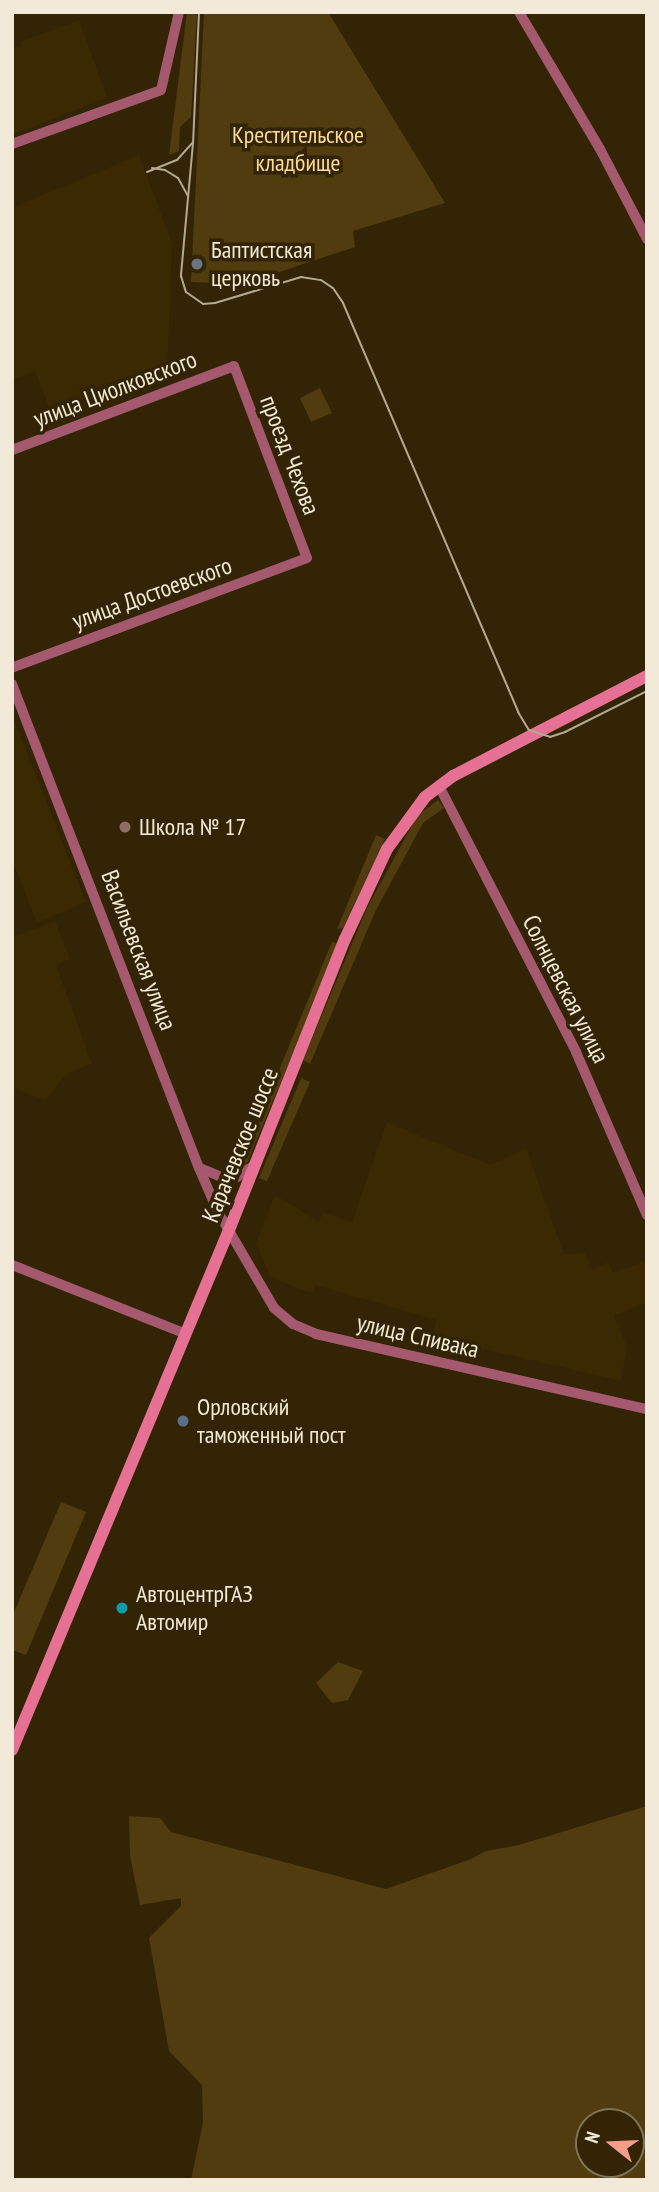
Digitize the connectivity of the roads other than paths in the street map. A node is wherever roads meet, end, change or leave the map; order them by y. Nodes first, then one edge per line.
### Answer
1 (179, 12) edge
2 (519, 12) edge
3 (12, 144) edge
4 (647, 239) edge
5 (234, 366) joint
6 (12, 450) edge
7 (307, 558) joint
8 (12, 668) edge
9 (647, 676) edge
10 (12, 684) edge
11 (439, 786) junction
12 (255, 1164) junction
13 (199, 1168) junction
14 (647, 1215) edge
15 (229, 1230) junction
16 (12, 1265) edge
17 (186, 1334) junction
18 (647, 1409) edge
19 (12, 1751) edge

1 - 3 street
2 - 4 street
5 - 6 street, улица Циолковского
5 - 7 street, проезд Чехова
7 - 8 street, улица Достоевского
9 - 11 highway, Карачевское шоссе
10 - 13 street, Васильевская улица
11 - 12 highway, Карачевское шоссе
11 - 14 street, Солнцевская улица
12 - 13 street
12 - 15 highway, Карачевское шоссе
13 - 15 street, Васильевская улица
15 - 17 highway, Карачевское шоссе
15 - 18 street, улица Спивака
16 - 17 street
17 - 19 highway, Карачевское шоссе

